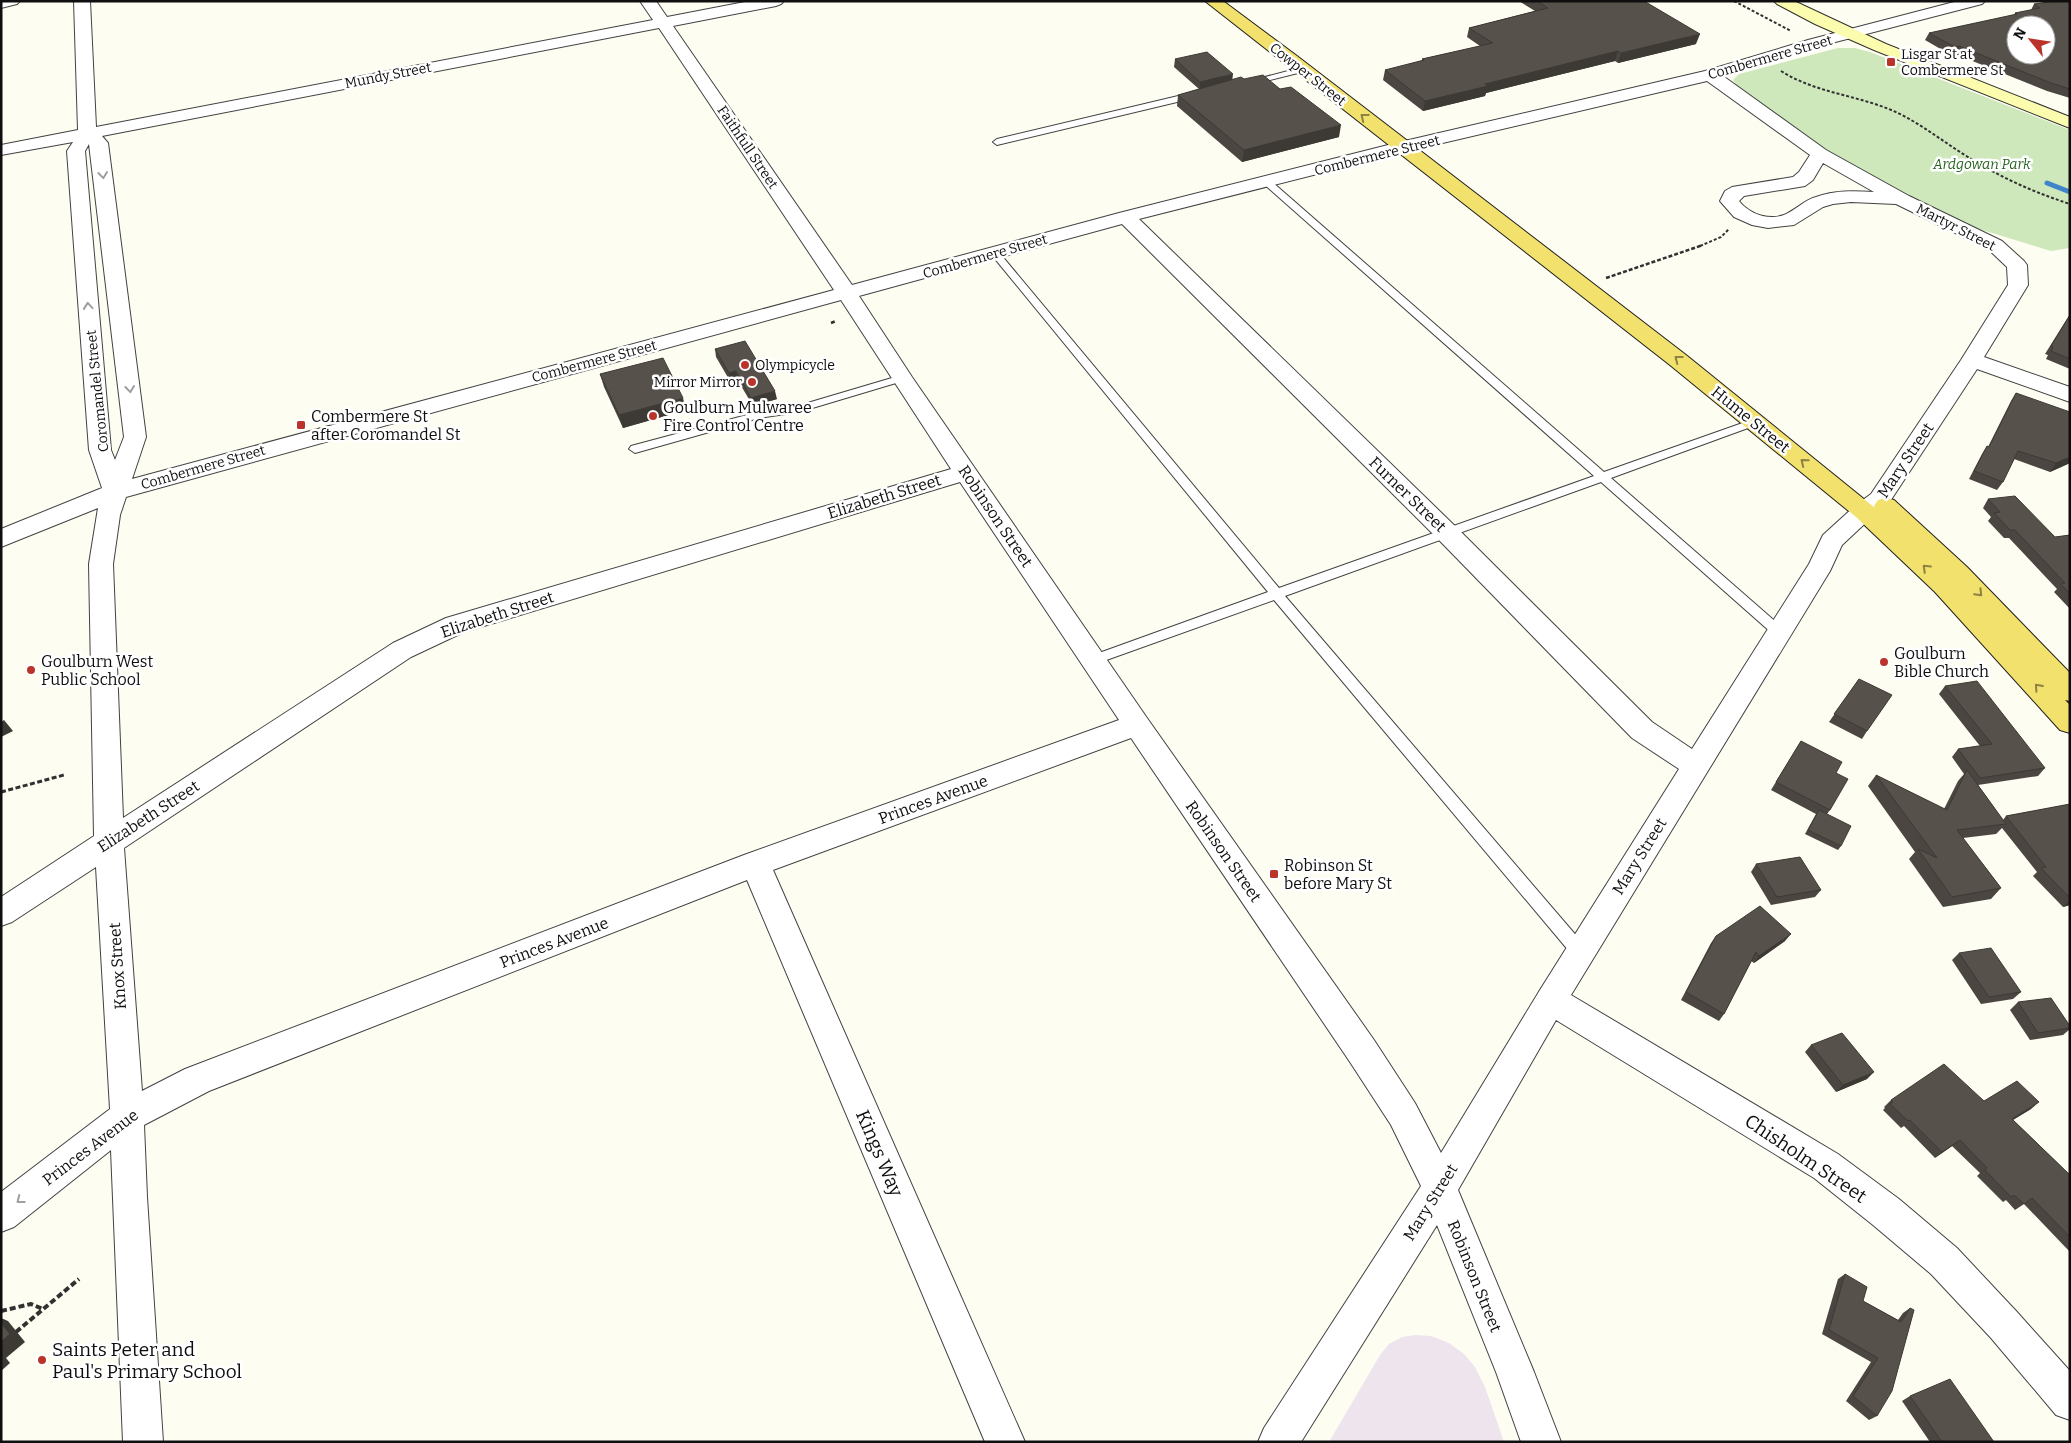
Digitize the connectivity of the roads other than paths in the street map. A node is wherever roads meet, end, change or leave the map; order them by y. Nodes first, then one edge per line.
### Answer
1 (12, 1) edge
2 (82, 1) edge
3 (648, 1) edge
4 (776, 1) edge
5 (1213, 1) edge
6 (1231, 1) edge
7 (1782, 1) edge
8 (1977, 1) edge
9 (1, 3) edge
10 (663, 23) junction
11 (1850, 34) junction
12 (1303, 69) junction
13 (1710, 75) junction
14 (1243, 84) edge
15 (1205, 93) edge
16 (2070, 123) edge
17 (87, 132) junction
18 (997, 142) dead end
19 (1410, 146) junction
20 (1, 150) edge
21 (1820, 154) junction
22 (1268, 183) junction
23 (1902, 200) junction
24 (106, 203) junction
25 (81, 209) junction
26 (1126, 217) junction
27 (994, 252) junction
28 (115, 271) junction
29 (86, 279) junction
30 (2018, 285) joint
31 (847, 294) junction
32 (125, 352) junction
33 (93, 360) junction
34 (1972, 360) junction
35 (902, 378) junction
36 (2070, 395) edge
37 (1755, 422) junction
38 (635, 449) dead end
39 (966, 472) junction
40 (1603, 478) junction
41 (115, 492) junction
42 (1871, 506) junction
43 (1447, 533) junction
44 (1, 539) edge
45 (1277, 594) junction
46 (1779, 632) junction
47 (1093, 660) junction
48 (2070, 691) edge
49 (2070, 723) edge
50 (1137, 725) junction
51 (1695, 765) junction
52 (109, 843) junction
53 (755, 864) junction
54 (1, 913) edge
55 (1580, 952) junction
56 (1551, 1000) junction
57 (127, 1116) junction
58 (1440, 1188) junction
59 (1, 1214) edge
60 (2070, 1401) edge
61 (142, 1442) edge
62 (1005, 1442) edge
63 (1278, 1442) edge
64 (1541, 1442) edge

1 - 9 street
2 - 17 street, Coromandel Street
3 - 10 street, Faithfull Street
4 - 10 street, Mundy Street
5 - 12 main road, Cowper Street
6 - 19 main road, Cowper Street
7 - 11 street
8 - 11 street, Combermere Street
10 - 17 street, Mundy Street
10 - 31 street, Faithfull Street
11 - 13 street, Combermere Street
11 - 16 street
12 - 14 lane
19 -> 12 main road, Cowper Street
13 - 19 street, Combermere Street
13 - 21 street, Martyr Street
15 - 18 lane
17 - 20 street, Mundy Street
17 -> 24 street, Coromandel Street
17 - 25 street, Coromandel Street
19 - 22 street, Combermere Street
37 -> 19 main road, Hume Street
19 - 42 main road, Hume Street
21 - 23 street, Martyr Street
21 - 23 street, Martyr Street
22 - 26 street, Combermere Street
22 - 40 lane
23 - 30 street, Martyr Street
24 - 25 street
24 - 28 street, Coromandel Street
25 - 29 street, Coromandel Street
26 - 27 street, Combermere Street
26 - 43 street, Furner Street
27 - 31 street, Combermere Street
27 - 45 lane
28 - 29 street
28 - 32 street, Coromandel Street
33 -> 29 street, Coromandel Street
30 - 34 street, Mary Street
31 - 35 street, Robinson Street
31 - 41 street, Combermere Street
32 - 33 street
32 -> 41 street, Coromandel Street
33 - 41 street, Coromandel Street
34 - 36 street
34 - 42 street, Mary Street
35 - 38 lane
35 - 39 street, Robinson Street
37 - 40 lane
42 -> 37 main road, Hume Street
39 - 47 street, Robinson Street
39 - 52 street, Elizabeth Street
40 - 43 lane
40 - 46 lane
41 - 44 street, Combermere Street
41 - 52 street, Knox Street
42 - 46 street, Mary Street
42 -> 48 main road, Hume Street
49 -> 42 main road, Hume Street
43 - 45 lane
43 - 51 street, Furner Street
45 - 47 lane
45 - 55 lane
46 - 51 street, Mary Street
47 - 50 street, Robinson Street
50 - 53 street, Princes Avenue
50 - 58 street, Robinson Street
51 - 55 street, Mary Street
52 - 54 street, Elizabeth Street
52 - 57 street, Knox Street
53 - 57 street, Princes Avenue
53 - 62 street, Kings Way
55 - 56 street, Mary Street
56 - 58 street, Mary Street
56 - 60 street, Chisholm Street
57 -> 59 street, Princes Avenue
57 - 61 street, Knox Street
58 - 63 street, Mary Street
58 - 64 street, Robinson Street

